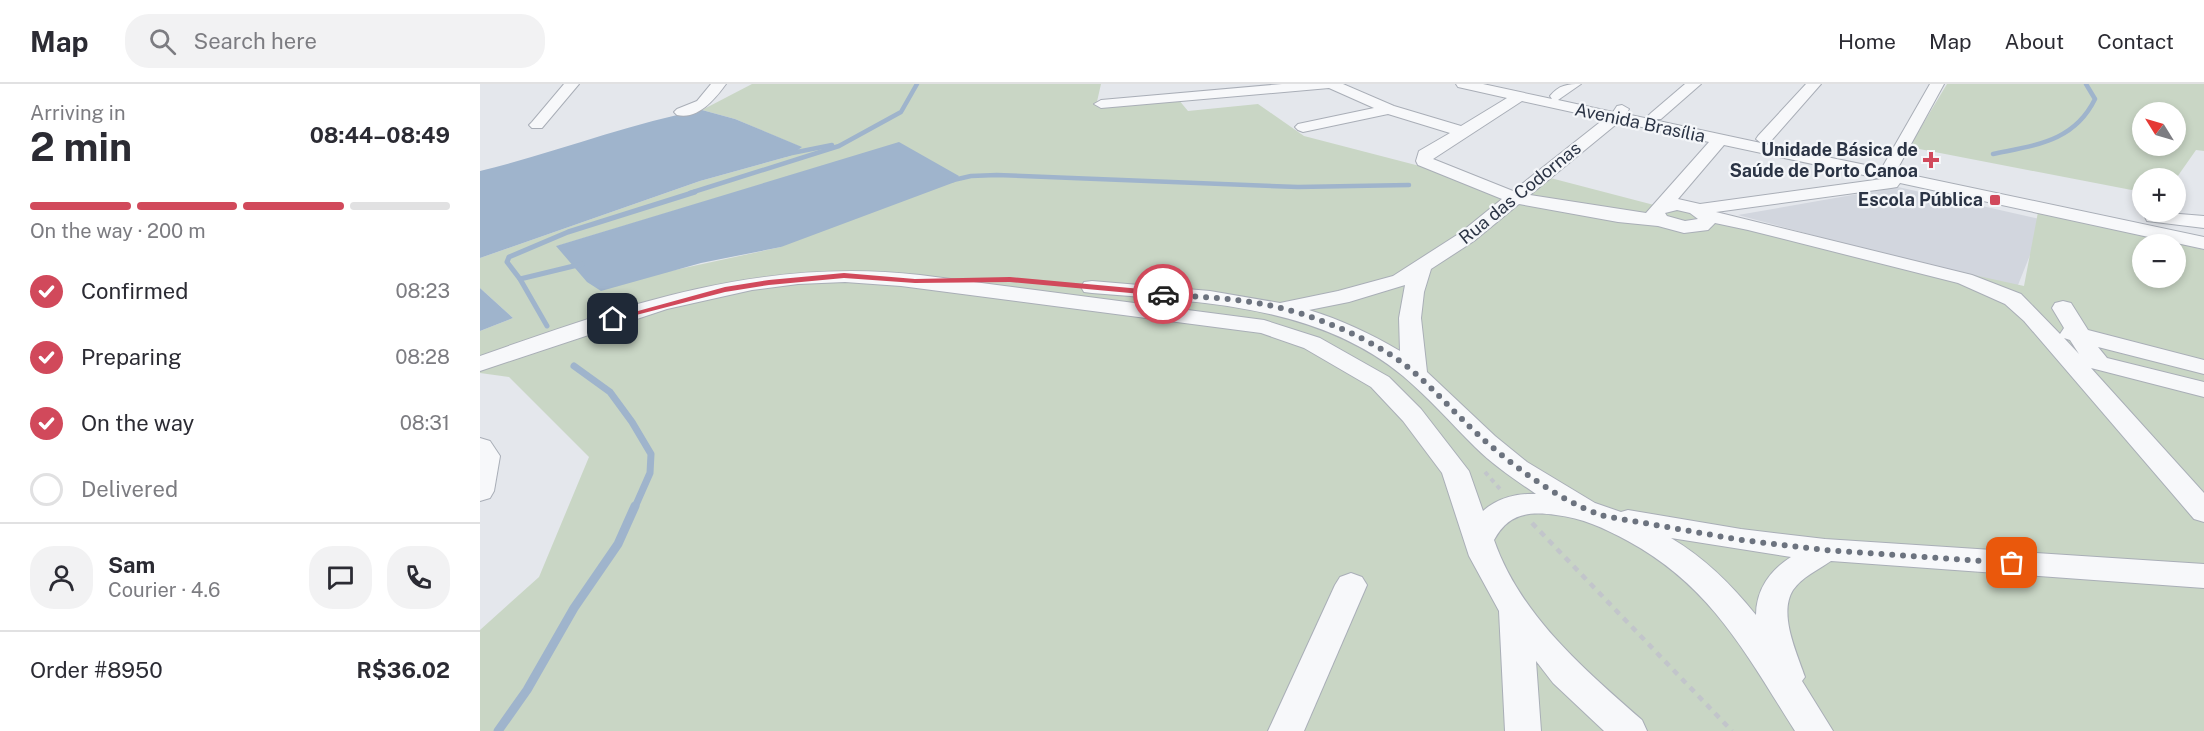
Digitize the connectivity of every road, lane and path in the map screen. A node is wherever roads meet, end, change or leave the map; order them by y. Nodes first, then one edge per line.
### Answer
1 (572, 84) edge
2 (719, 84) edge
3 (1331, 84) edge
4 (1463, 84) edge
5 (1505, 84) edge
6 (1574, 84) edge
7 (1694, 84) edge
8 (1814, 84) edge
9 (1937, 84) edge
10 (1557, 96) junction
11 (1518, 97) junction
12 (1101, 104) dead end
13 (1389, 109) junction
14 (682, 112) dead end
15 (1618, 113) junction
16 (1656, 116) junction
17 (537, 124) dead end
18 (1303, 128) dead end
19 (1464, 132) junction
20 (1716, 135) junction
21 (1764, 139) junction
22 (1891, 166) junction
23 (1910, 180) junction
24 (1515, 198) junction
25 (1702, 212) junction
26 (1661, 213) junction
27 (2127, 213) junction
28 (2204, 222) edge
29 (2204, 231) edge
30 (2204, 243) edge
31 (1423, 264) junction
32 (915, 281) junction
33 (2063, 308) dead end
34 (1281, 309) junction
35 (2041, 326) junction
36 (2080, 336) junction
37 (480, 364) edge
38 (2204, 368) edge
39 (1415, 373) junction
40 (2204, 390) edge
41 (480, 447) edge
42 (480, 491) edge
43 (2204, 512) edge
44 (1594, 513) junction
45 (1478, 542) junction
46 (1825, 550) junction
47 (2202, 573) edge
48 (1351, 585) dead end
49 (1515, 611) junction
50 (1794, 700) junction
51 (1286, 731) edge
52 (1523, 731) edge
53 (1629, 731) edge
54 (1815, 731) edge

1 - 17 street
2 - 14 street
3 - 12 street
3 - 13 street
4 - 11 street, Avenida Brasília
5 - 10 street, Avenida Brasília
6 - 10 street
7 - 16 street
8 - 21 street
9 - 22 street
10 - 15 street, Avenida Brasília
11 - 15 street, Avenida Brasília
11 - 19 street
13 - 18 street
13 - 19 street
15 - 16 street, Avenida Brasília
15 - 20 street, Avenida Brasília
15 - 24 street, Rua das Codornas
16 - 20 street, Avenida Brasília
19 - 24 street
20 - 21 street, Avenida Brasília
20 - 23 street, Avenida Brasília
20 - 26 street
21 - 22 street, Avenida Brasília
22 - 27 street, Avenida Brasília
23 - 25 street
23 - 30 street, Avenida Brasília
24 - 26 street
24 - 31 street, Rua das Codornas
25 - 26 street
25 - 35 street
27 - 28 street
27 - 29 street, Avenida Brasília
31 - 34 street, Rua das Codornas
31 - 39 street
32 - 34 street
32 - 37 street
32 - 45 street
33 - 36 street
34 - 39 street
35 - 36 street
35 - 43 street
36 - 38 street
36 - 40 street
39 - 44 street
41 - 42 street
44 - 45 street
44 - 46 street
44 - 50 street
45 - 49 street
46 - 47 street
46 - 50 street
48 - 51 street
49 - 52 street
49 - 53 street
50 - 54 street

